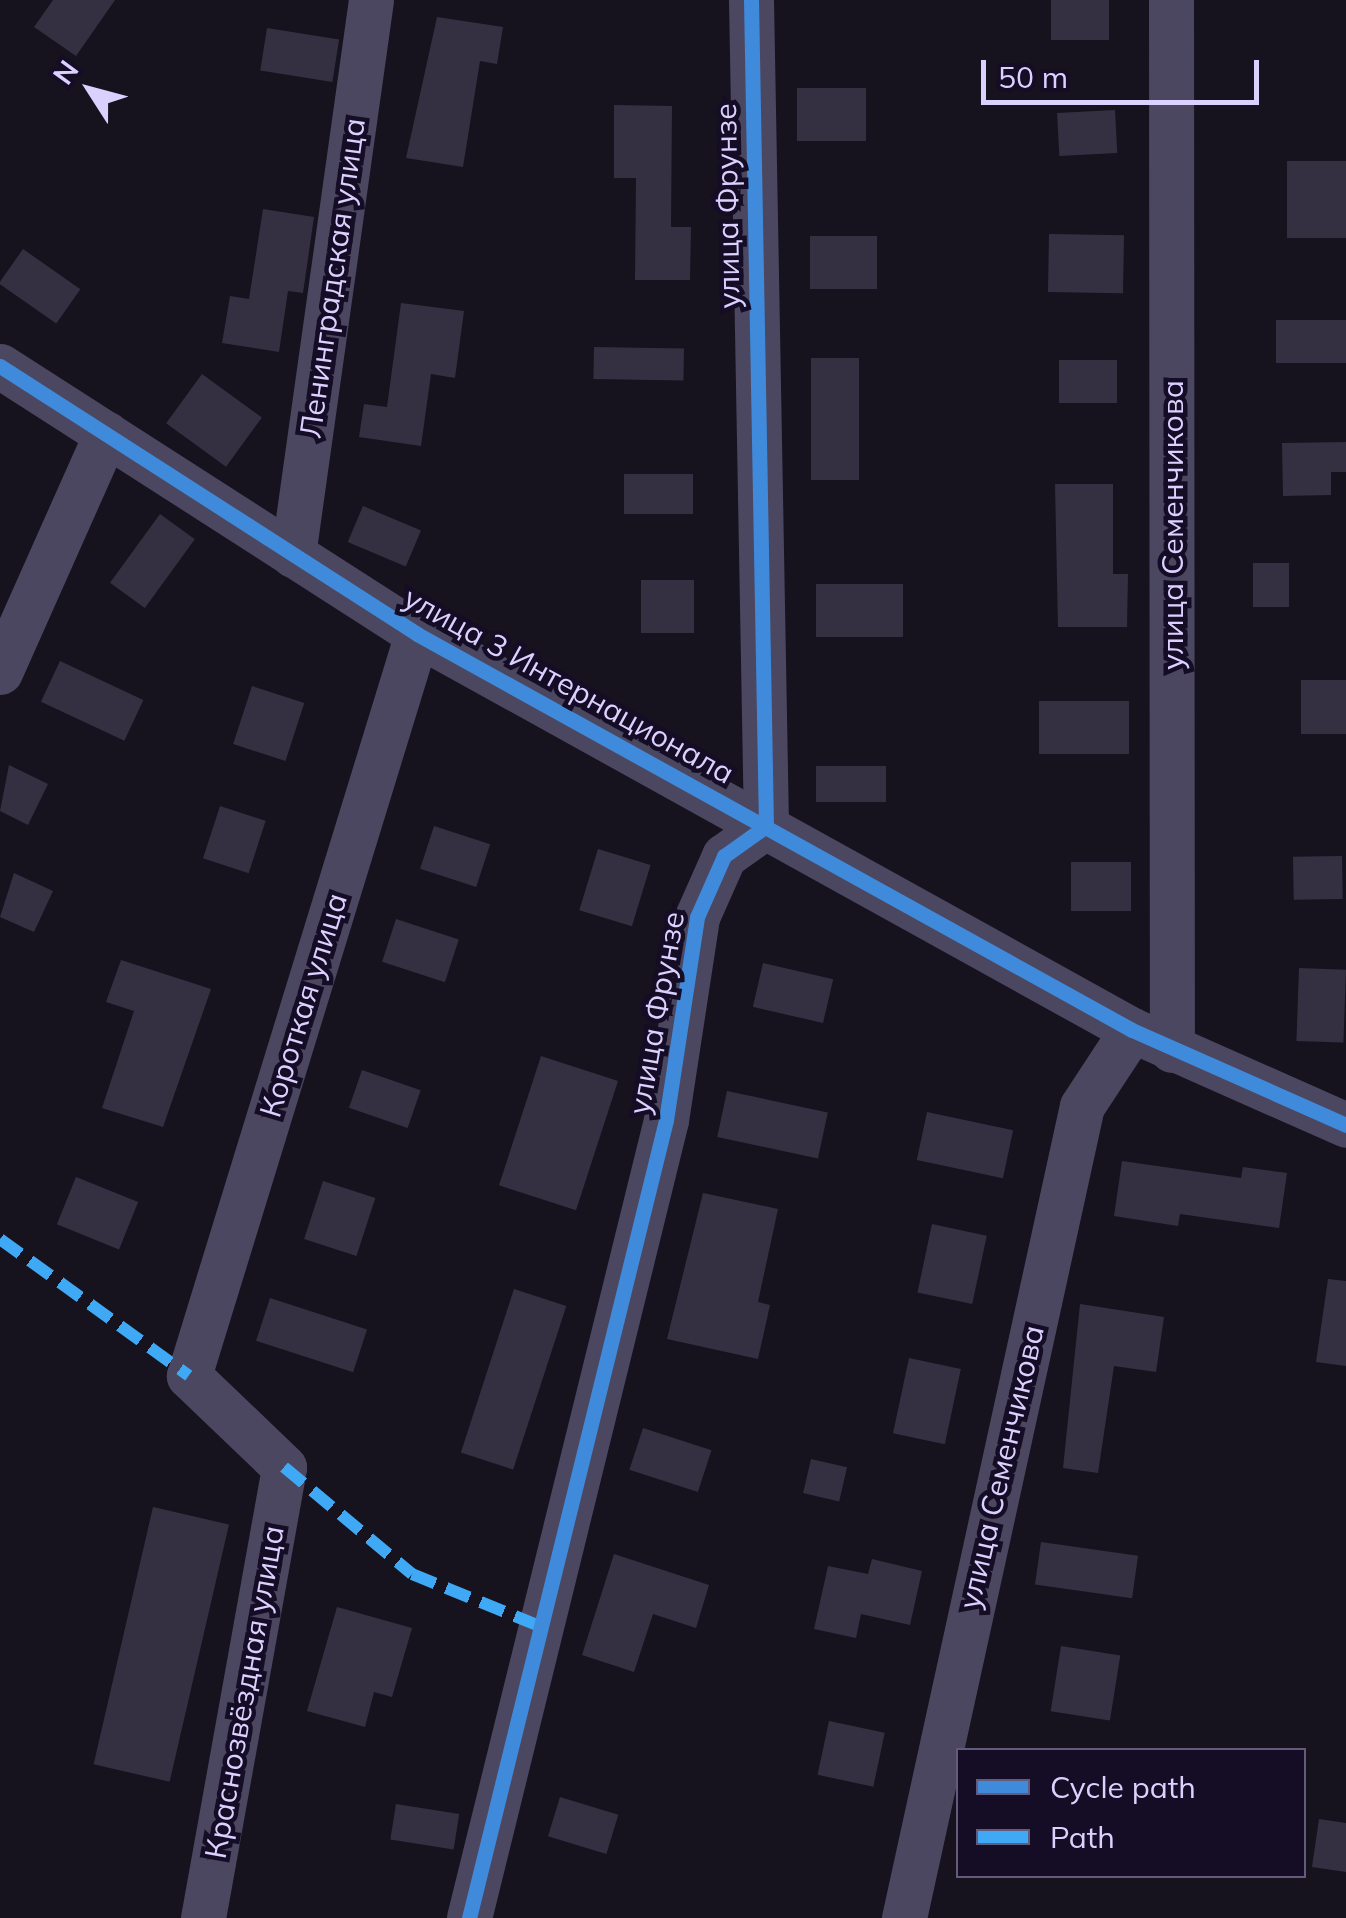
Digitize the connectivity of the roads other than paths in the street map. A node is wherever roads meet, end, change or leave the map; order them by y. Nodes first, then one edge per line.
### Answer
1 (371, 0) edge
2 (751, 0) edge
3 (1171, 0) edge
4 (0, 366) edge
5 (106, 434) junction
6 (294, 555) junction
7 (417, 634) junction
8 (0, 672) edge
9 (766, 826) junction
10 (1132, 1030) junction
11 (1172, 1050) junction
12 (1346, 1125) edge
13 (284, 1467) joint
14 (203, 1918) edge
15 (469, 1918) edge
16 (904, 1918) edge

1 - 6 street, Ленинградская улица
2 - 9 street, улица Фрунзе
3 - 11 street, улица Семенчикова
4 - 5 street, улица 3 Интернационала
5 - 6 street, улица 3 Интернационала
5 - 8 street
6 - 7 street, улица 3 Интернационала
7 - 9 street, улица 3 Интернационала
7 - 13 street, Короткая улица
9 - 10 street, улица 3 Интернационала
9 - 15 street, улица Фрунзе
10 - 11 street, улица 3 Интернационала
10 - 16 street, улица Семенчикова
11 - 12 street, улица 3 Интернационала
13 - 14 street, Краснозвёздная улица

